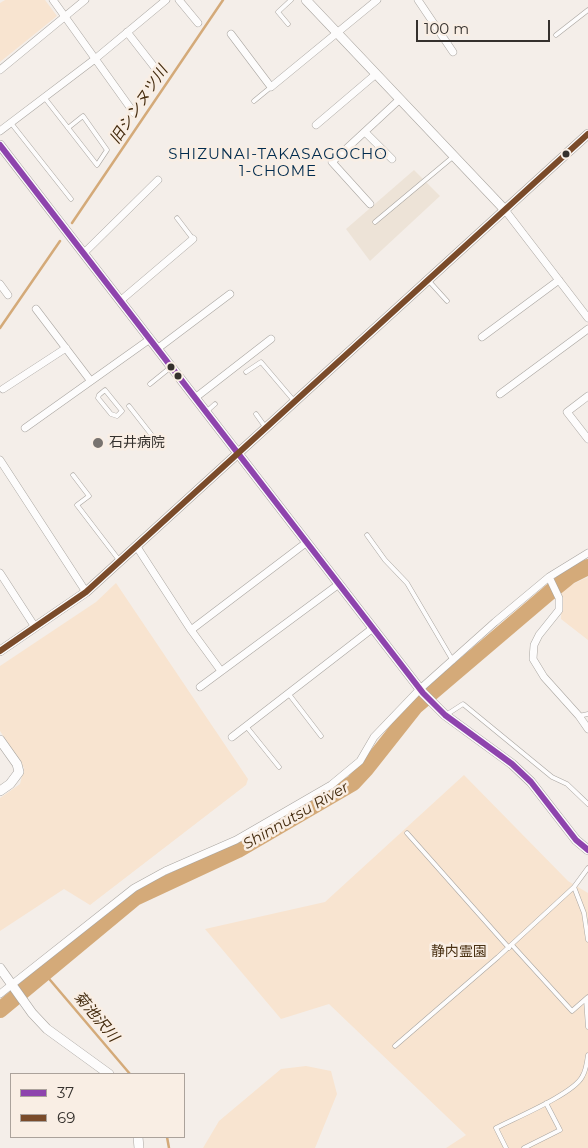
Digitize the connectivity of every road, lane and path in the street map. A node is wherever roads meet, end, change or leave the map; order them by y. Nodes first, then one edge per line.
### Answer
1 (53, 0) edge
2 (85, 0) edge
3 (166, 0) edge
4 (179, 0) edge
5 (291, 0) edge
6 (306, 0) edge
7 (377, 0) edge
8 (418, 0) edge
9 (588, 10) edge
10 (64, 16) junction
11 (198, 23) dead end
12 (288, 24) dead end
13 (127, 32) junction
14 (338, 32) junction
15 (231, 34) dead end
16 (556, 35) dead end
17 (453, 52) dead end
18 (95, 58) junction
19 (0, 70) edge
20 (159, 73) dead end
21 (376, 74) junction
22 (271, 87) junction
23 (44, 97) junction
24 (400, 99) junction
25 (254, 101) dead end
26 (134, 113) dead end
27 (10, 123) junction
28 (316, 125) dead end
29 (68, 128) junction
30 (0, 131) edge
31 (365, 132) junction
32 (588, 134) edge
33 (0, 145) edge
34 (454, 156) junction
35 (392, 159) dead end
36 (158, 180) dead end
37 (71, 199) dead end
38 (370, 204) dead end
39 (505, 210) junction
40 (177, 218) dead end
41 (375, 222) dead end
42 (193, 239) joint
43 (84, 253) junction
44 (428, 280) junction
45 (559, 280) junction
46 (0, 284) edge
47 (230, 294) dead end
48 (8, 295) dead end
49 (120, 301) junction
50 (447, 301) dead end
51 (36, 309) dead end
52 (588, 318) edge
53 (588, 329) edge
54 (482, 337) dead end
55 (150, 339) junction
56 (270, 339) dead end
57 (66, 348) junction
58 (157, 349) junction
59 (171, 367) junction
60 (246, 372) dead end
61 (90, 380) junction
62 (150, 384) dead end
63 (3, 389) dead end
64 (105, 390) joint
65 (500, 394) dead end
66 (588, 396) edge
67 (195, 398) junction
68 (295, 402) junction
69 (215, 404) dead end
70 (128, 406) dead end
71 (206, 412) junction
72 (256, 414) dead end
73 (25, 428) dead end
74 (266, 428) junction
75 (588, 439) edge
76 (161, 446) dead end
77 (238, 454) junction
78 (0, 460) edge
79 (73, 475) dead end
80 (367, 535) dead end
81 (307, 542) junction
82 (137, 547) junction
83 (588, 553) edge
84 (120, 562) junction
85 (0, 573) edge
86 (550, 580) junction
87 (339, 584) junction
88 (86, 592) junction
89 (35, 627) junction
90 (373, 628) junction
91 (192, 630) junction
92 (0, 651) edge
93 (453, 661) junction
94 (221, 671) junction
95 (200, 687) dead end
96 (422, 691) junction
97 (288, 693) junction
98 (588, 714) edge
99 (445, 715) junction
100 (580, 716) junction
101 (246, 726) junction
102 (588, 729) edge
103 (322, 736) dead end
104 (232, 737) dead end
105 (0, 740) edge
106 (279, 767) dead end
107 (0, 791) edge
108 (588, 804) edge
109 (407, 833) dead end
110 (588, 850) edge
111 (588, 868) edge
112 (574, 887) junction
113 (588, 940) edge
114 (510, 946) junction
115 (0, 968) edge
116 (12, 986) junction
117 (0, 994) edge
118 (587, 998) edge
119 (588, 1026) edge
120 (395, 1046) dead end
121 (588, 1055) edge
122 (108, 1073) edge
123 (546, 1103) junction
124 (506, 1148) edge
125 (524, 1148) edge

1 - 10 street
2 - 10 street
3 - 13 street
4 - 11 street
5 - 12 lane
6 - 14 street
7 - 14 street
8 - 17 street
9 - 16 lane
10 - 18 street
10 - 19 street
13 - 18 street
13 - 20 street
14 - 21 street
14 - 22 street
15 - 22 street
18 - 23 street
18 - 26 street
21 - 24 street
21 - 28 street
22 - 25 lane
23 - 27 street
23 - 29 lane
24 - 31 street
24 - 34 street
27 - 30 street
27 - 37 lane
29 - 29 lane
31 - 35 street
31 - 38 street
32 - 39 street
33 - 43 street
34 - 39 street
34 - 41 lane
36 - 43 street
39 - 44 street
39 - 45 street
40 - 42 lane
42 - 49 street
43 - 49 street
44 - 50 lane
44 - 68 street
45 - 52 street
45 - 54 street
46 - 48 street
47 - 58 street
49 - 55 street
51 - 57 street
53 - 65 street
55 - 58 street
55 - 61 street
56 - 67 street
57 - 61 street
57 - 63 street
58 - 59 street
59 - 62 lane
59 - 67 street
60 - 68 lane
61 - 73 street
64 - 64 lane
66 - 75 street
67 - 71 street
68 - 74 street
69 - 71 lane
70 - 76 lane
71 - 77 street
72 - 74 lane
74 - 77 street
77 - 81 street
77 - 82 street
78 - 88 street
79 - 84 lane
80 - 93 lane
81 - 87 street
81 - 91 street
82 - 84 street
82 - 91 street
83 - 86 street
84 - 88 street
85 - 89 street
86 - 93 street
86 - 100 street
87 - 90 street
87 - 94 street
88 - 89 street
89 - 92 street
90 - 96 street
90 - 97 street
91 - 94 street
93 - 96 street
94 - 95 street
96 - 99 street
96 - 116 street
97 - 101 street
97 - 103 lane
98 - 100 lane
99 - 108 lane
99 - 110 street
100 - 102 street
101 - 104 street
101 - 106 lane
105 - 107 street
109 - 114 lane
111 - 112 lane
112 - 113 lane
112 - 114 lane
114 - 118 lane
114 - 120 lane
115 - 116 street
116 - 117 street
116 - 122 street
118 - 119 lane
121 - 123 lane
123 - 124 lane
123 - 125 lane

